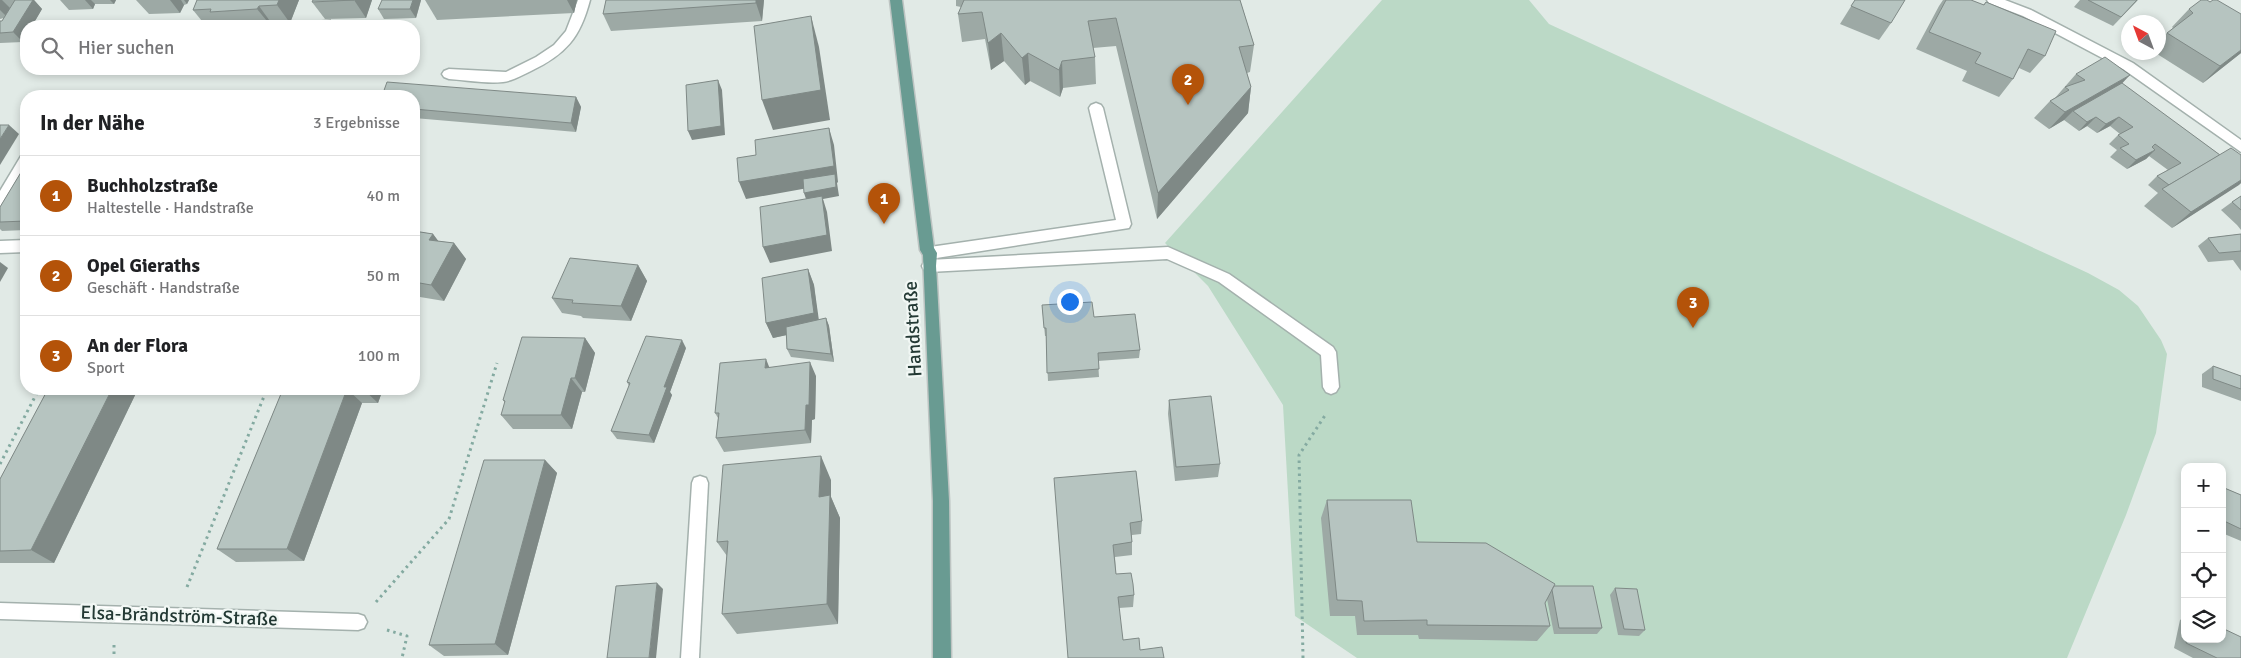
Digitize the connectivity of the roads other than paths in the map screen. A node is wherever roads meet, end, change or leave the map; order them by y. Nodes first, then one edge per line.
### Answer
1 (584, 0) edge
2 (896, 0) edge
3 (1993, 0) edge
4 (450, 74) dead end
5 (1096, 108) dead end
6 (2241, 146) edge
7 (20, 170) edge
8 (0, 203) edge
9 (20, 246) edge
10 (0, 247) edge
11 (930, 260) junction
12 (1331, 387) dead end
13 (700, 483) dead end
14 (0, 611) edge
15 (358, 622) road end
16 (690, 658) edge
17 (936, 658) edge
18 (942, 658) edge

1 - 4 street
2 - 11 main road, Handstraße
3 - 6 street
5 - 11 street
7 - 8 street
9 - 10 street
11 - 12 street
11 - 18 main road, Handstraße
13 - 16 street
14 - 15 street, Elsa-Brändström-Straße
17 - 18 street

